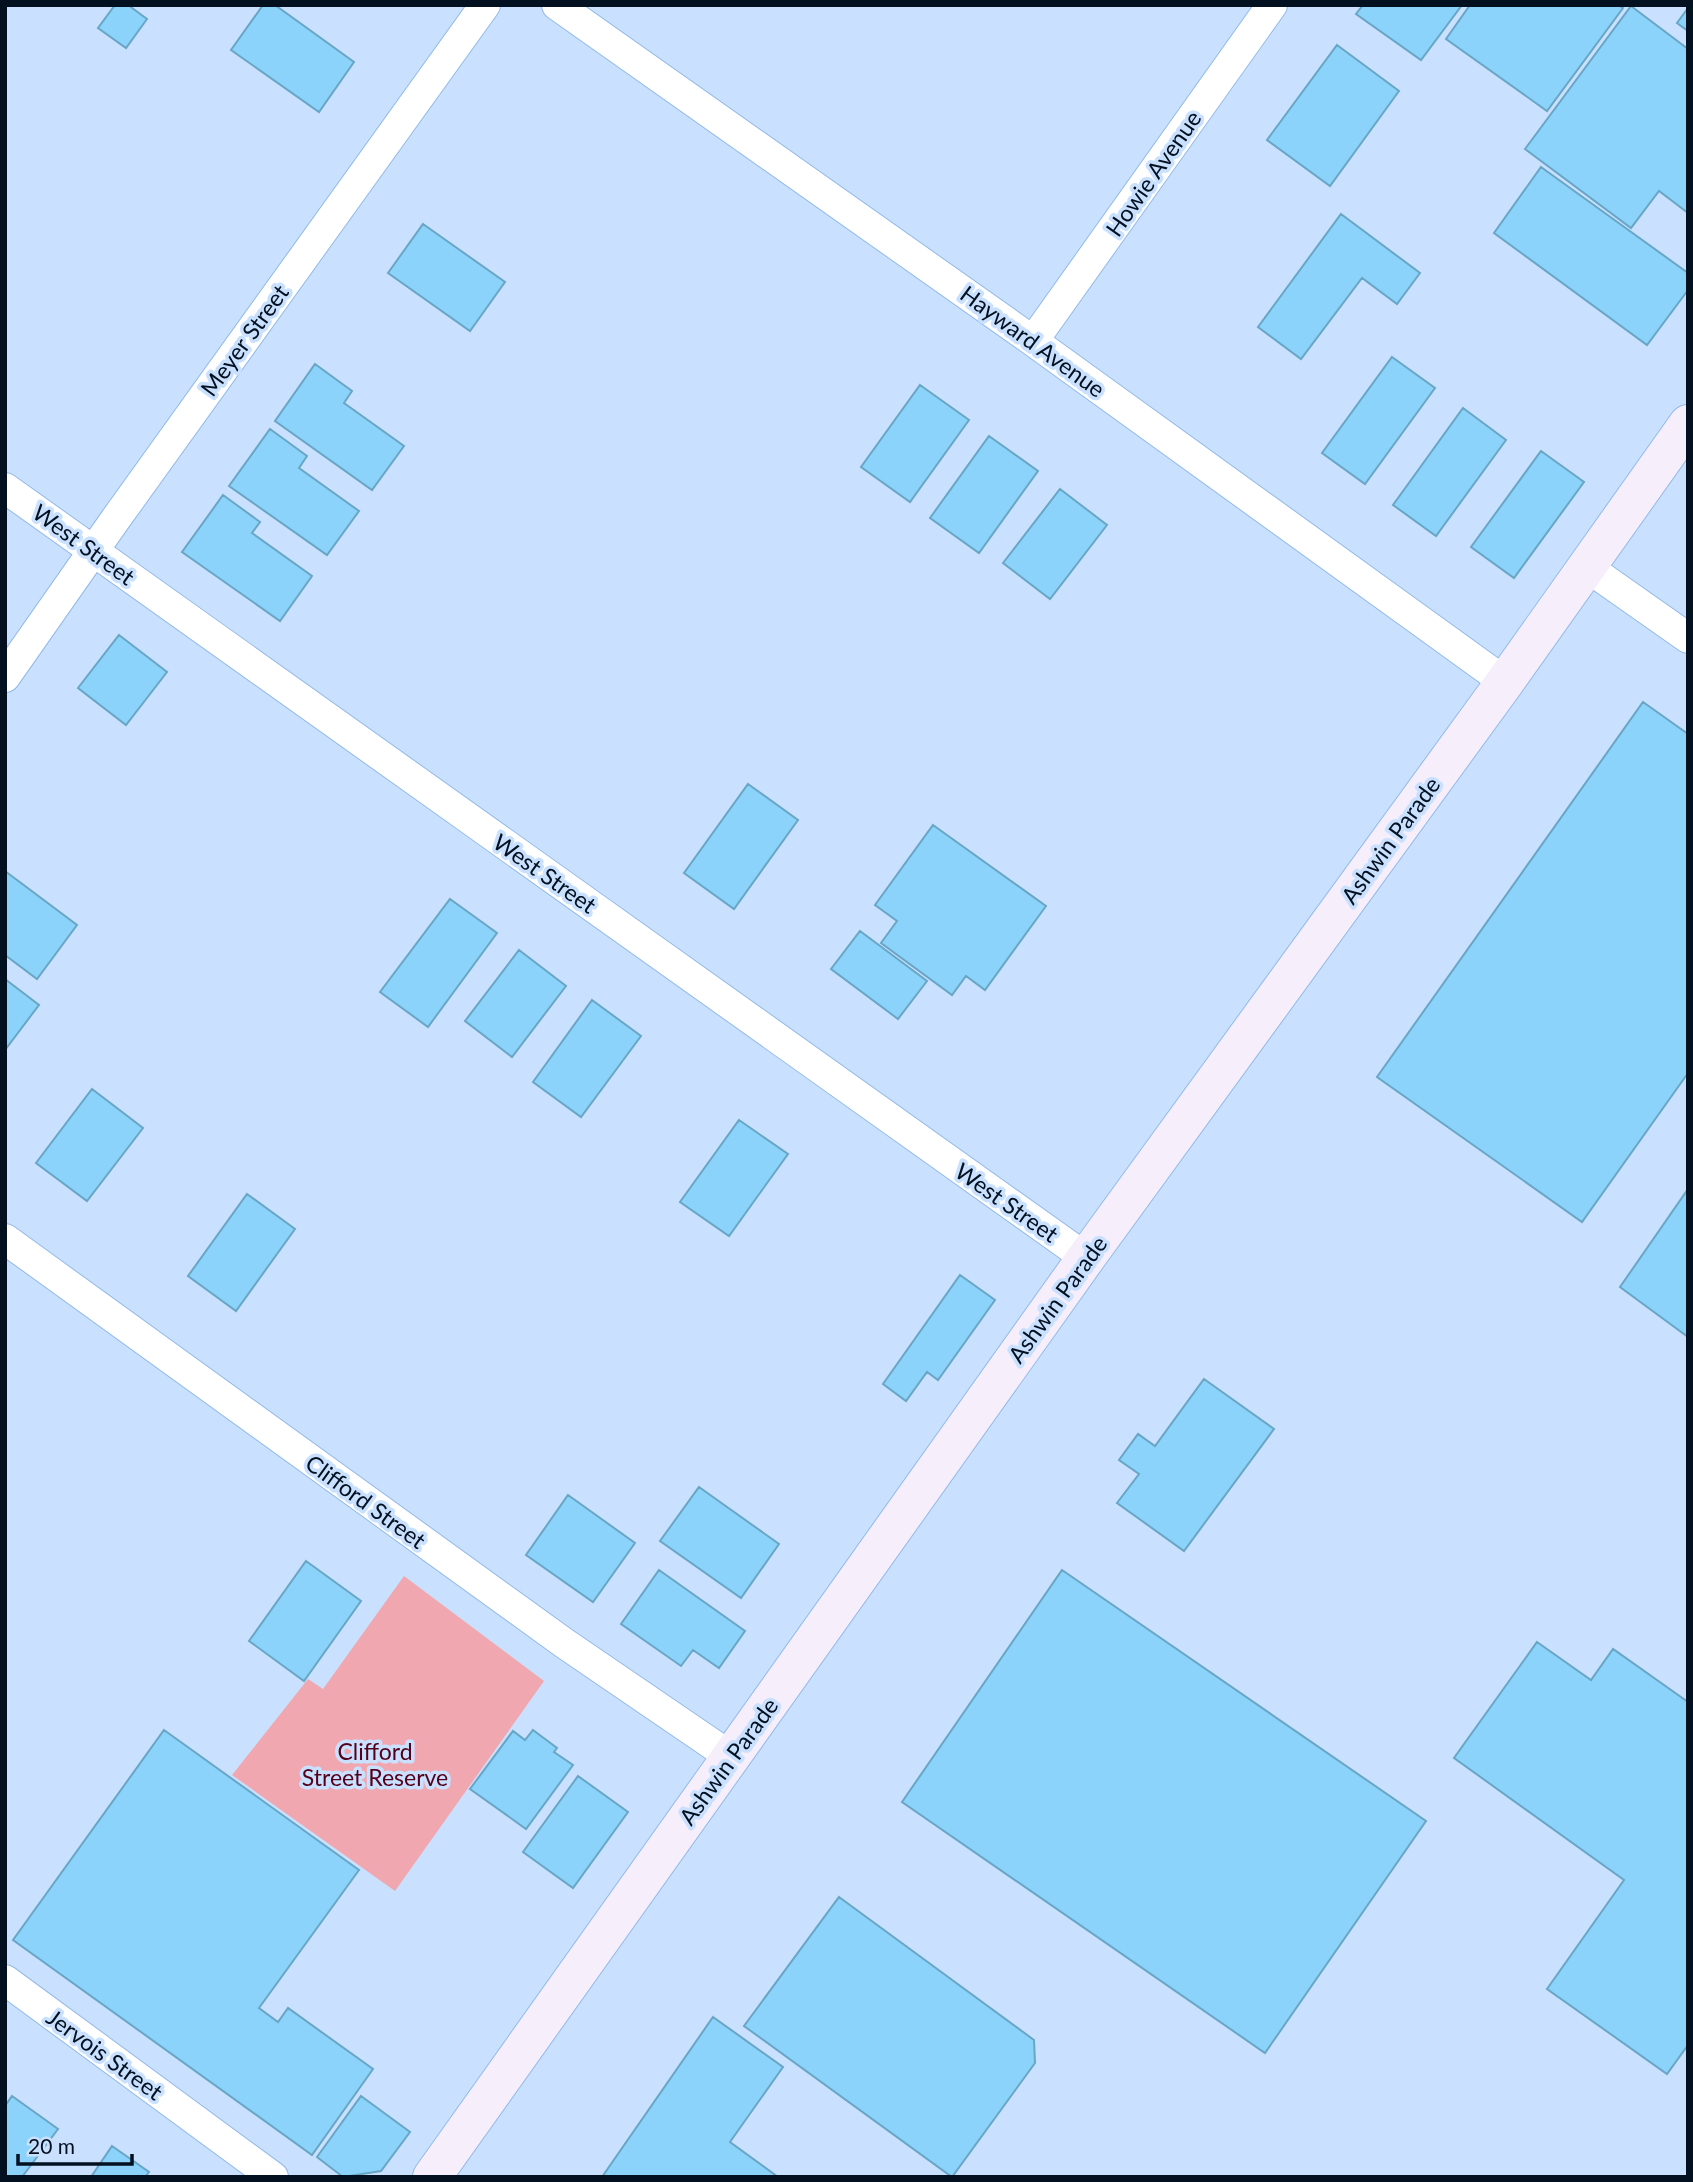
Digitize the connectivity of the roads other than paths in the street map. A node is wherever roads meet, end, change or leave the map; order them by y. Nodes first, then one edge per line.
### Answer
1 (485, 5) edge
2 (1272, 5) edge
3 (560, 6) edge
4 (1033, 341) junction
5 (1688, 424) edge
6 (5, 488) edge
7 (93, 551) junction
8 (1587, 567) junction
9 (1688, 638) edge
10 (5, 677) edge
11 (1505, 682) junction
12 (5, 1239) edge
13 (1086, 1258) junction
14 (731, 1757) junction
15 (5, 1980) edge
16 (273, 2177) edge
17 (432, 2177) edge

1 - 7 street, Meyer Street
2 - 4 street, Howie Avenue
3 - 4 street, Hayward Avenue
4 - 11 street, Hayward Avenue
5 - 8 street, Ashwin Parade
6 - 7 street, West Street
7 - 10 street, Meyer Street
7 - 13 street, West Street
8 - 9 street
8 - 11 street, Ashwin Parade
11 - 13 street, Ashwin Parade
12 - 14 street, Clifford Street
13 - 14 street, Ashwin Parade
14 - 17 street, Ashwin Parade
15 - 16 street, Jervois Street

